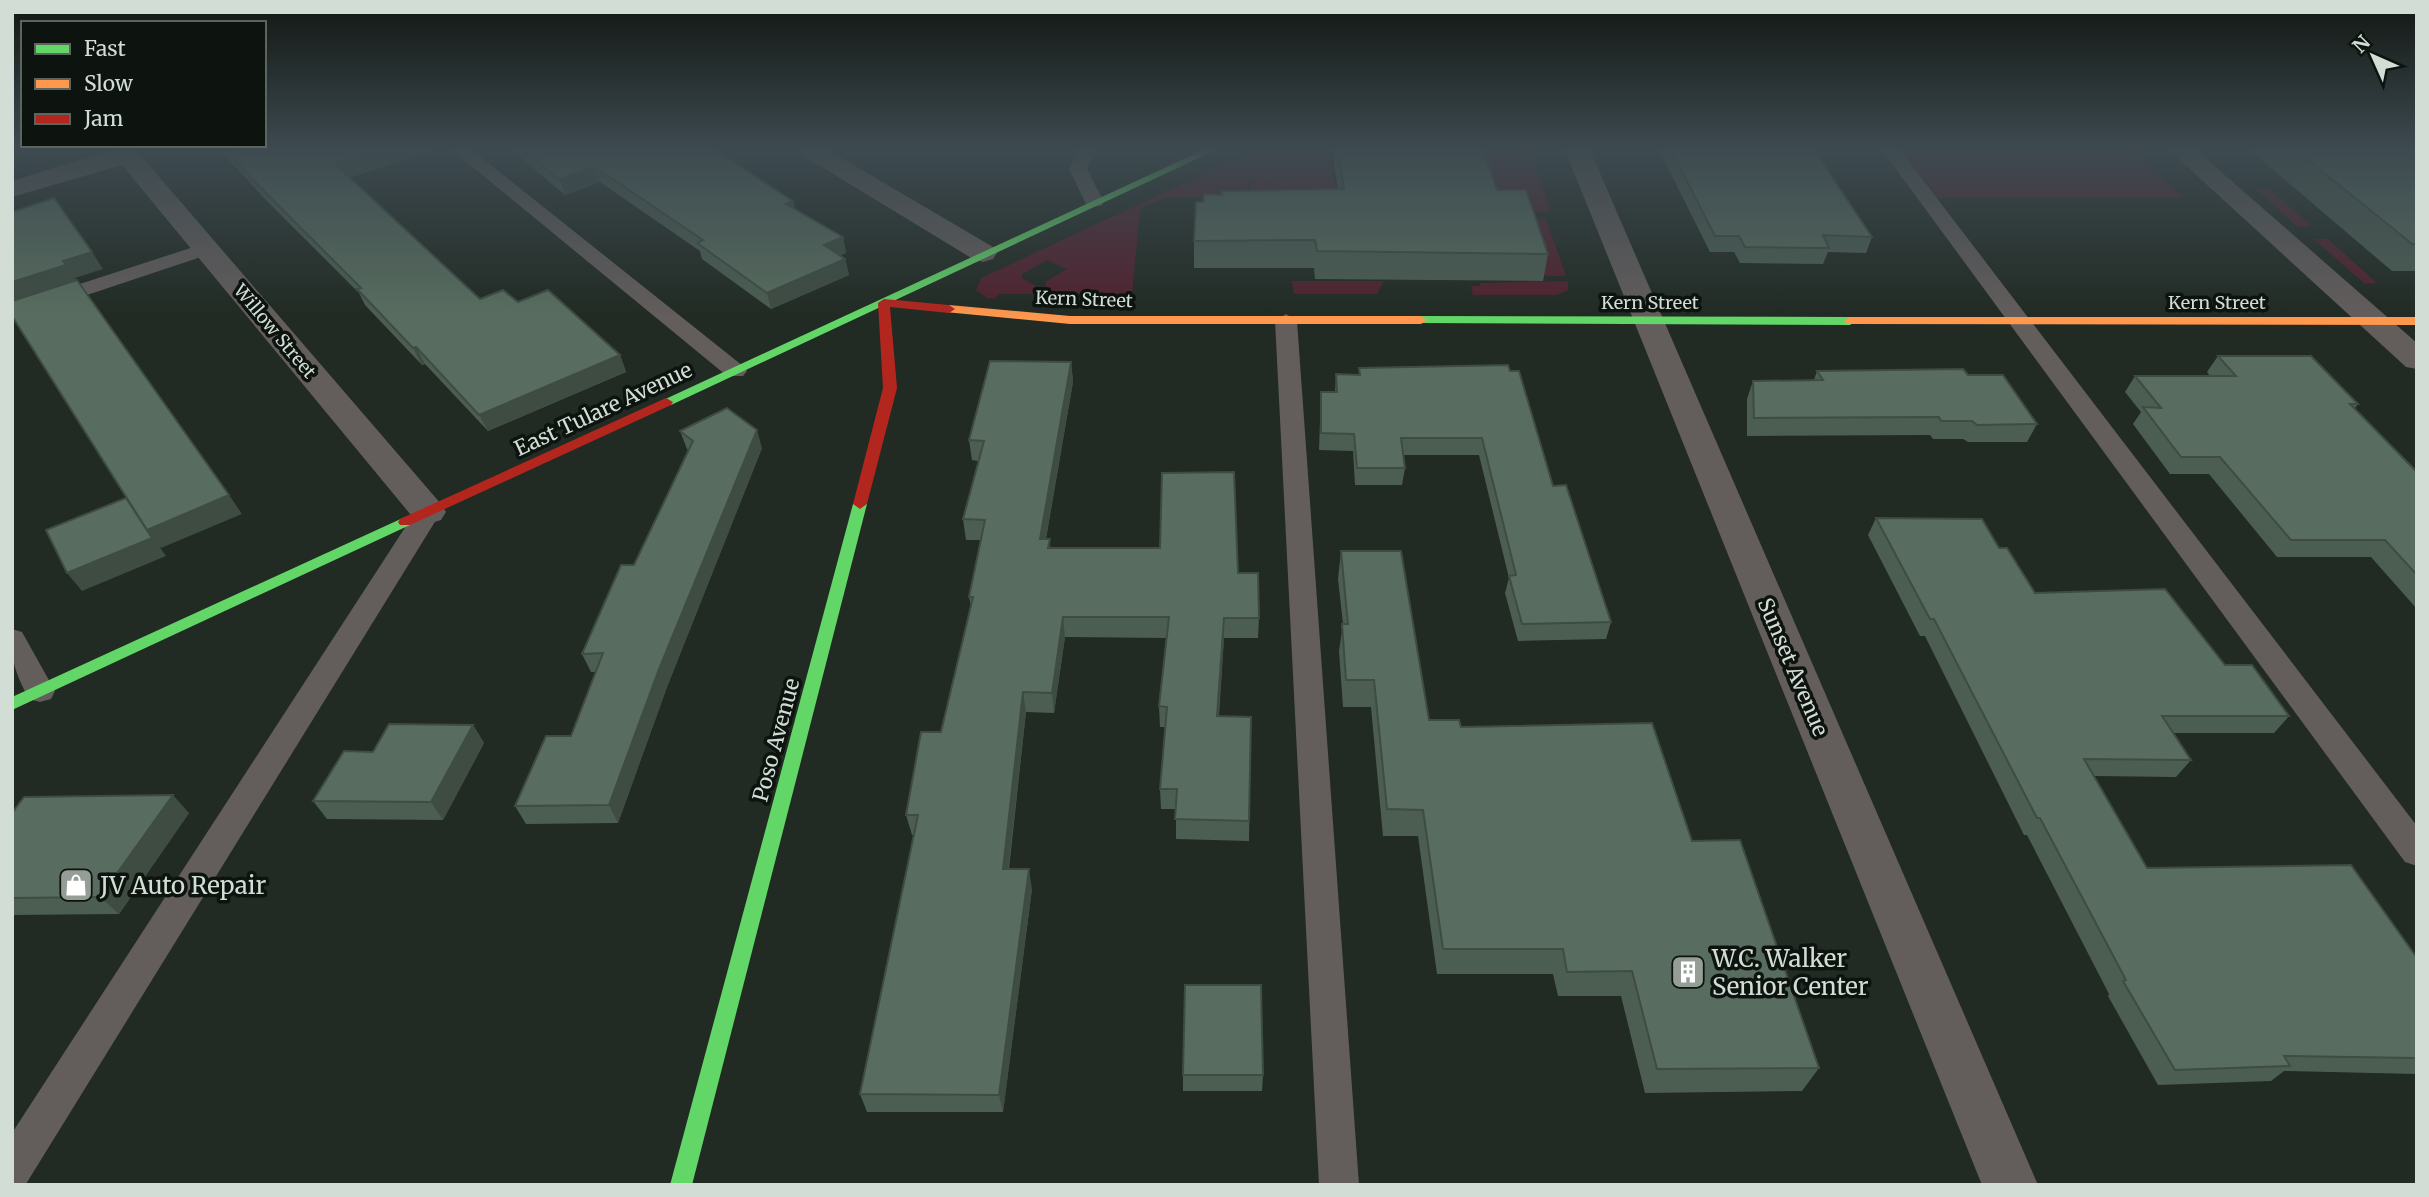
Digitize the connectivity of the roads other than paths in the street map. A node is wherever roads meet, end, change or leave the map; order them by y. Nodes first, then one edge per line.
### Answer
1 (170, 206) edge
2 (530, 206) edge
3 (904, 206) edge
4 (1086, 206) edge
5 (1600, 206) edge
6 (1933, 206) edge
7 (2244, 206) edge
8 (206, 249) junction
9 (983, 253) junction
10 (884, 303) junction
11 (12, 313) edge
12 (1286, 321) junction
13 (1648, 321) junction
14 (2020, 321) junction
15 (2374, 321) junction
16 (2417, 321) edge
17 (2417, 360) edge
18 (735, 371) junction
19 (428, 512) junction
20 (12, 639) edge
21 (40, 691) junction
22 (12, 704) edge
23 (2417, 852) edge
24 (12, 1170) edge
25 (681, 1185) edge
26 (1339, 1185) edge
27 (2010, 1185) edge

1 - 8 street, Willow Street
2 - 18 lane
3 - 9 street
4 - 9 street, East Tulare Avenue
5 - 13 street, Sunset Avenue
6 - 14 lane
7 - 15 street
8 - 11 lane
8 - 19 street, Willow Street
9 - 10 street, East Tulare Avenue
10 - 12 street, Kern Street
10 - 18 street, East Tulare Avenue
10 - 25 street, Poso Avenue
12 - 13 street, Kern Street
12 - 26 lane
13 - 14 street, Kern Street
13 - 27 street, Sunset Avenue
14 - 15 street, Kern Street
14 - 23 lane
15 - 16 street, Kern Street
15 - 17 street
18 - 19 street, East Tulare Avenue
19 - 21 street, East Tulare Avenue
19 - 24 lane
20 - 21 lane
21 - 22 street, East Tulare Avenue

